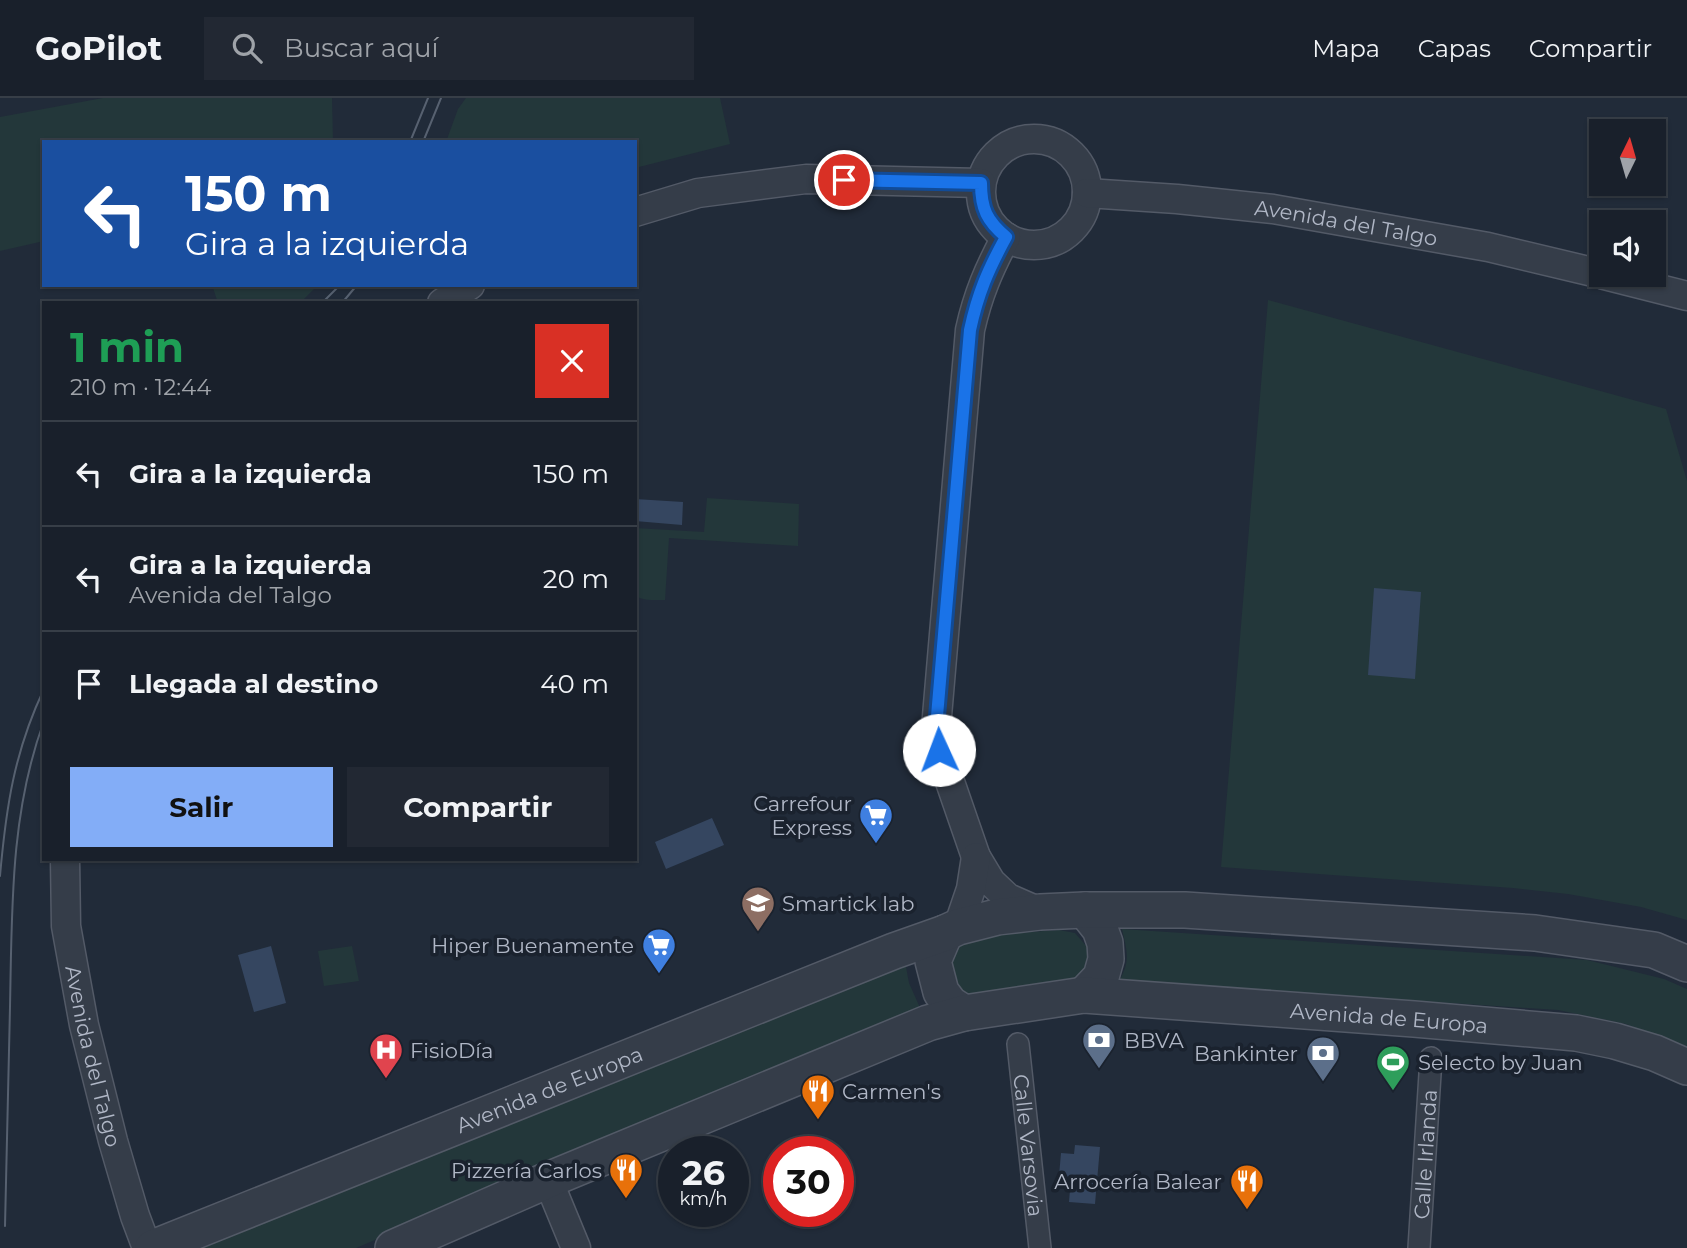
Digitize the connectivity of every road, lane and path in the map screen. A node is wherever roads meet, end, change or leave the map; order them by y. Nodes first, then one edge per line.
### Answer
1 (981, 183) junction
2 (1087, 193) junction
3 (637, 211) edge
4 (1006, 237) junction
5 (1589, 271) edge
6 (467, 287) edge
7 (1652, 287) edge
8 (1687, 296) edge
9 (445, 301) edge
10 (976, 857) junction
11 (65, 861) edge
12 (1085, 910) junction
13 (1040, 912) junction
14 (952, 930) junction
15 (1687, 964) edge
16 (1084, 995) junction
17 (964, 1013) junction
18 (1018, 1044) dead end
19 (1431, 1058) dead end
20 (1687, 1067) edge
21 (548, 1180) junction
22 (147, 1248) edge
23 (153, 1248) edge
24 (393, 1248) edge
25 (576, 1248) edge
26 (1040, 1248) edge
27 (1419, 1248) edge

1 - 2 street
1 - 3 street
1 - 4 street
2 - 4 street
2 - 5 street, Avenida del Talgo
4 - 10 street
6 - 9 street
7 - 8 street, Avenida del Talgo
10 - 13 street
10 - 14 street
11 - 22 street, Avenida del Talgo
12 - 13 street, Avenida de Europa
12 - 15 street, Avenida de Europa
12 - 16 street
13 - 14 street, Avenida de Europa
14 - 17 street
14 - 23 street, Avenida de Europa
16 - 17 street, Avenida de Europa
16 - 20 street, Avenida de Europa
17 - 21 street, Avenida de Europa
18 - 26 street, Calle Varsovia
19 - 27 street, Calle Irlanda
21 - 24 street, Avenida de Europa
21 - 25 street

